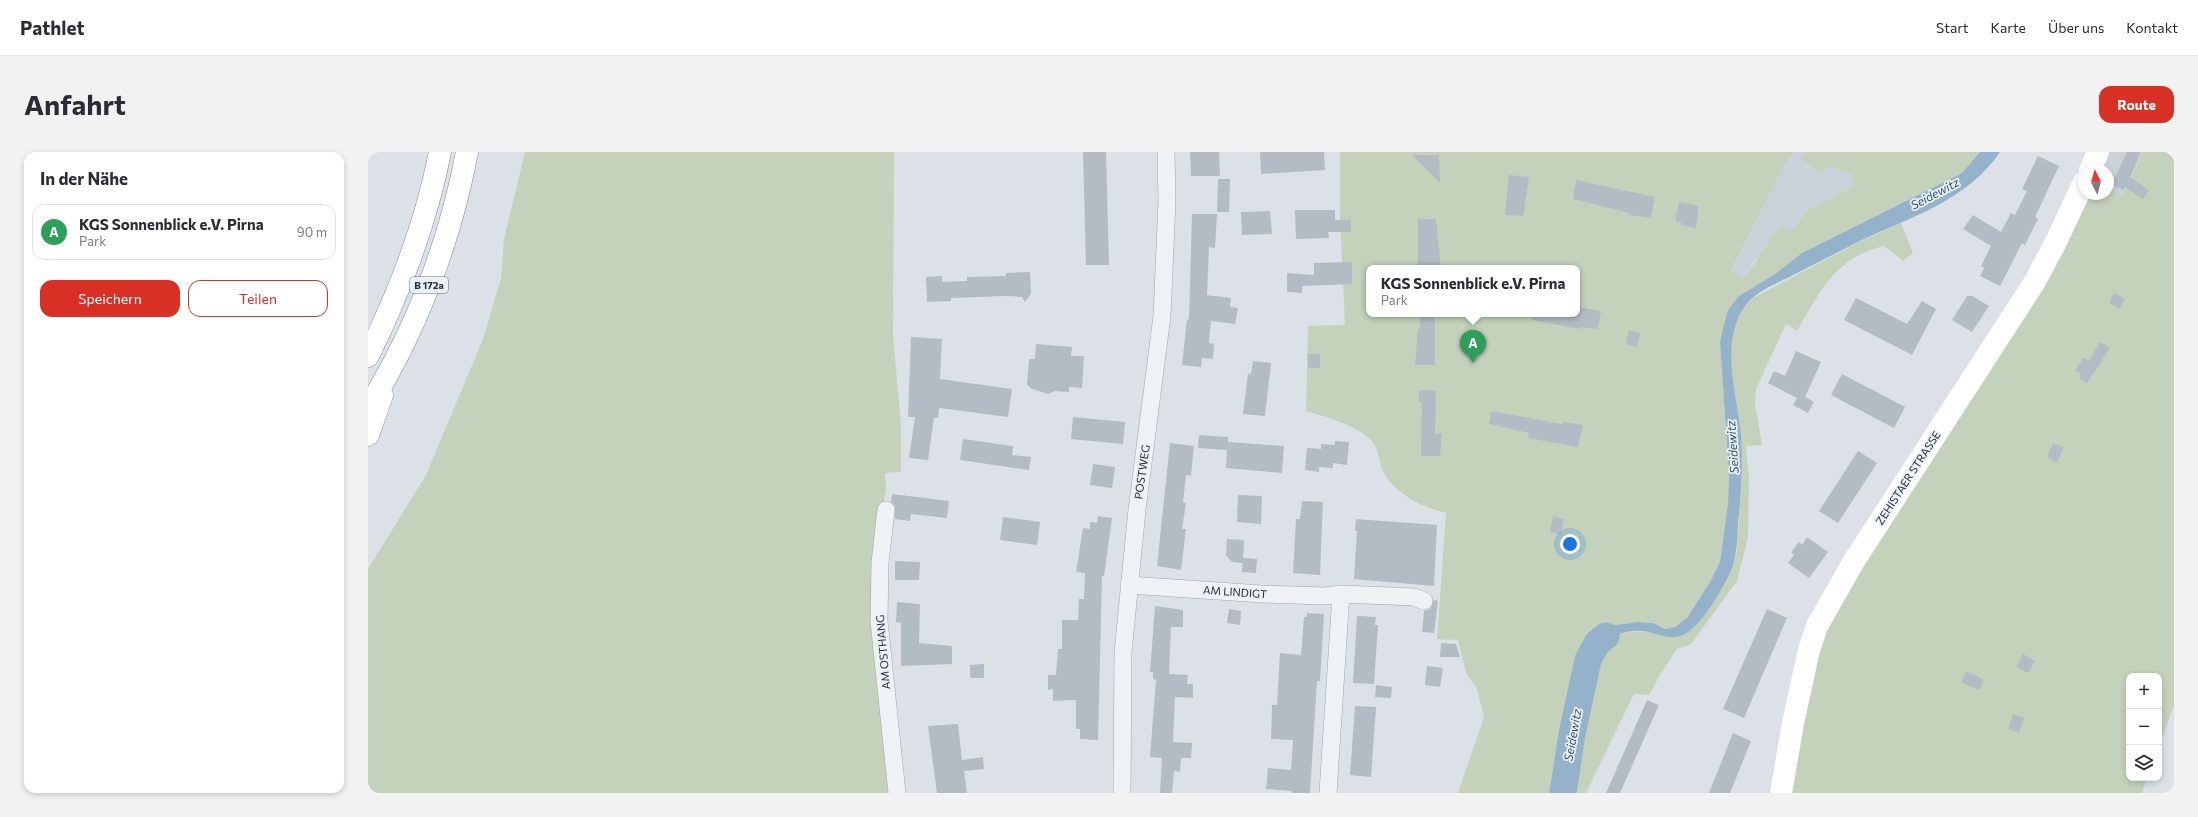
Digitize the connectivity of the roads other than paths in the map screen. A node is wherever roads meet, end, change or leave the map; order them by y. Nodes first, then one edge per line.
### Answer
1 (440, 152) edge
2 (467, 152) edge
3 (1166, 152) edge
4 (2098, 152) edge
5 (2093, 164) edge
6 (2078, 195) edge
7 (368, 356) edge
8 (389, 375) junction
9 (368, 408) edge
10 (368, 435) edge
11 (886, 510) dead end
12 (1129, 585) junction
13 (1341, 594) junction
14 (1424, 601) dead end
15 (897, 793) edge
16 (1122, 793) edge
17 (1328, 793) edge
18 (1780, 793) edge

1 - 7 main road, B 172a
2 - 8 main road, B 172a
3 - 12 street, POSTWEG
4 - 5 main road
6 - 18 main road, ZEHISTAER STRASSE
8 - 9 main road, B 172a
8 - 10 main road, B 172a
11 - 15 street, AM OSTHANG
12 - 13 street, AM LINDIGT
12 - 16 street, POSTWEG
13 - 14 street, AM LINDIGT
13 - 17 street

